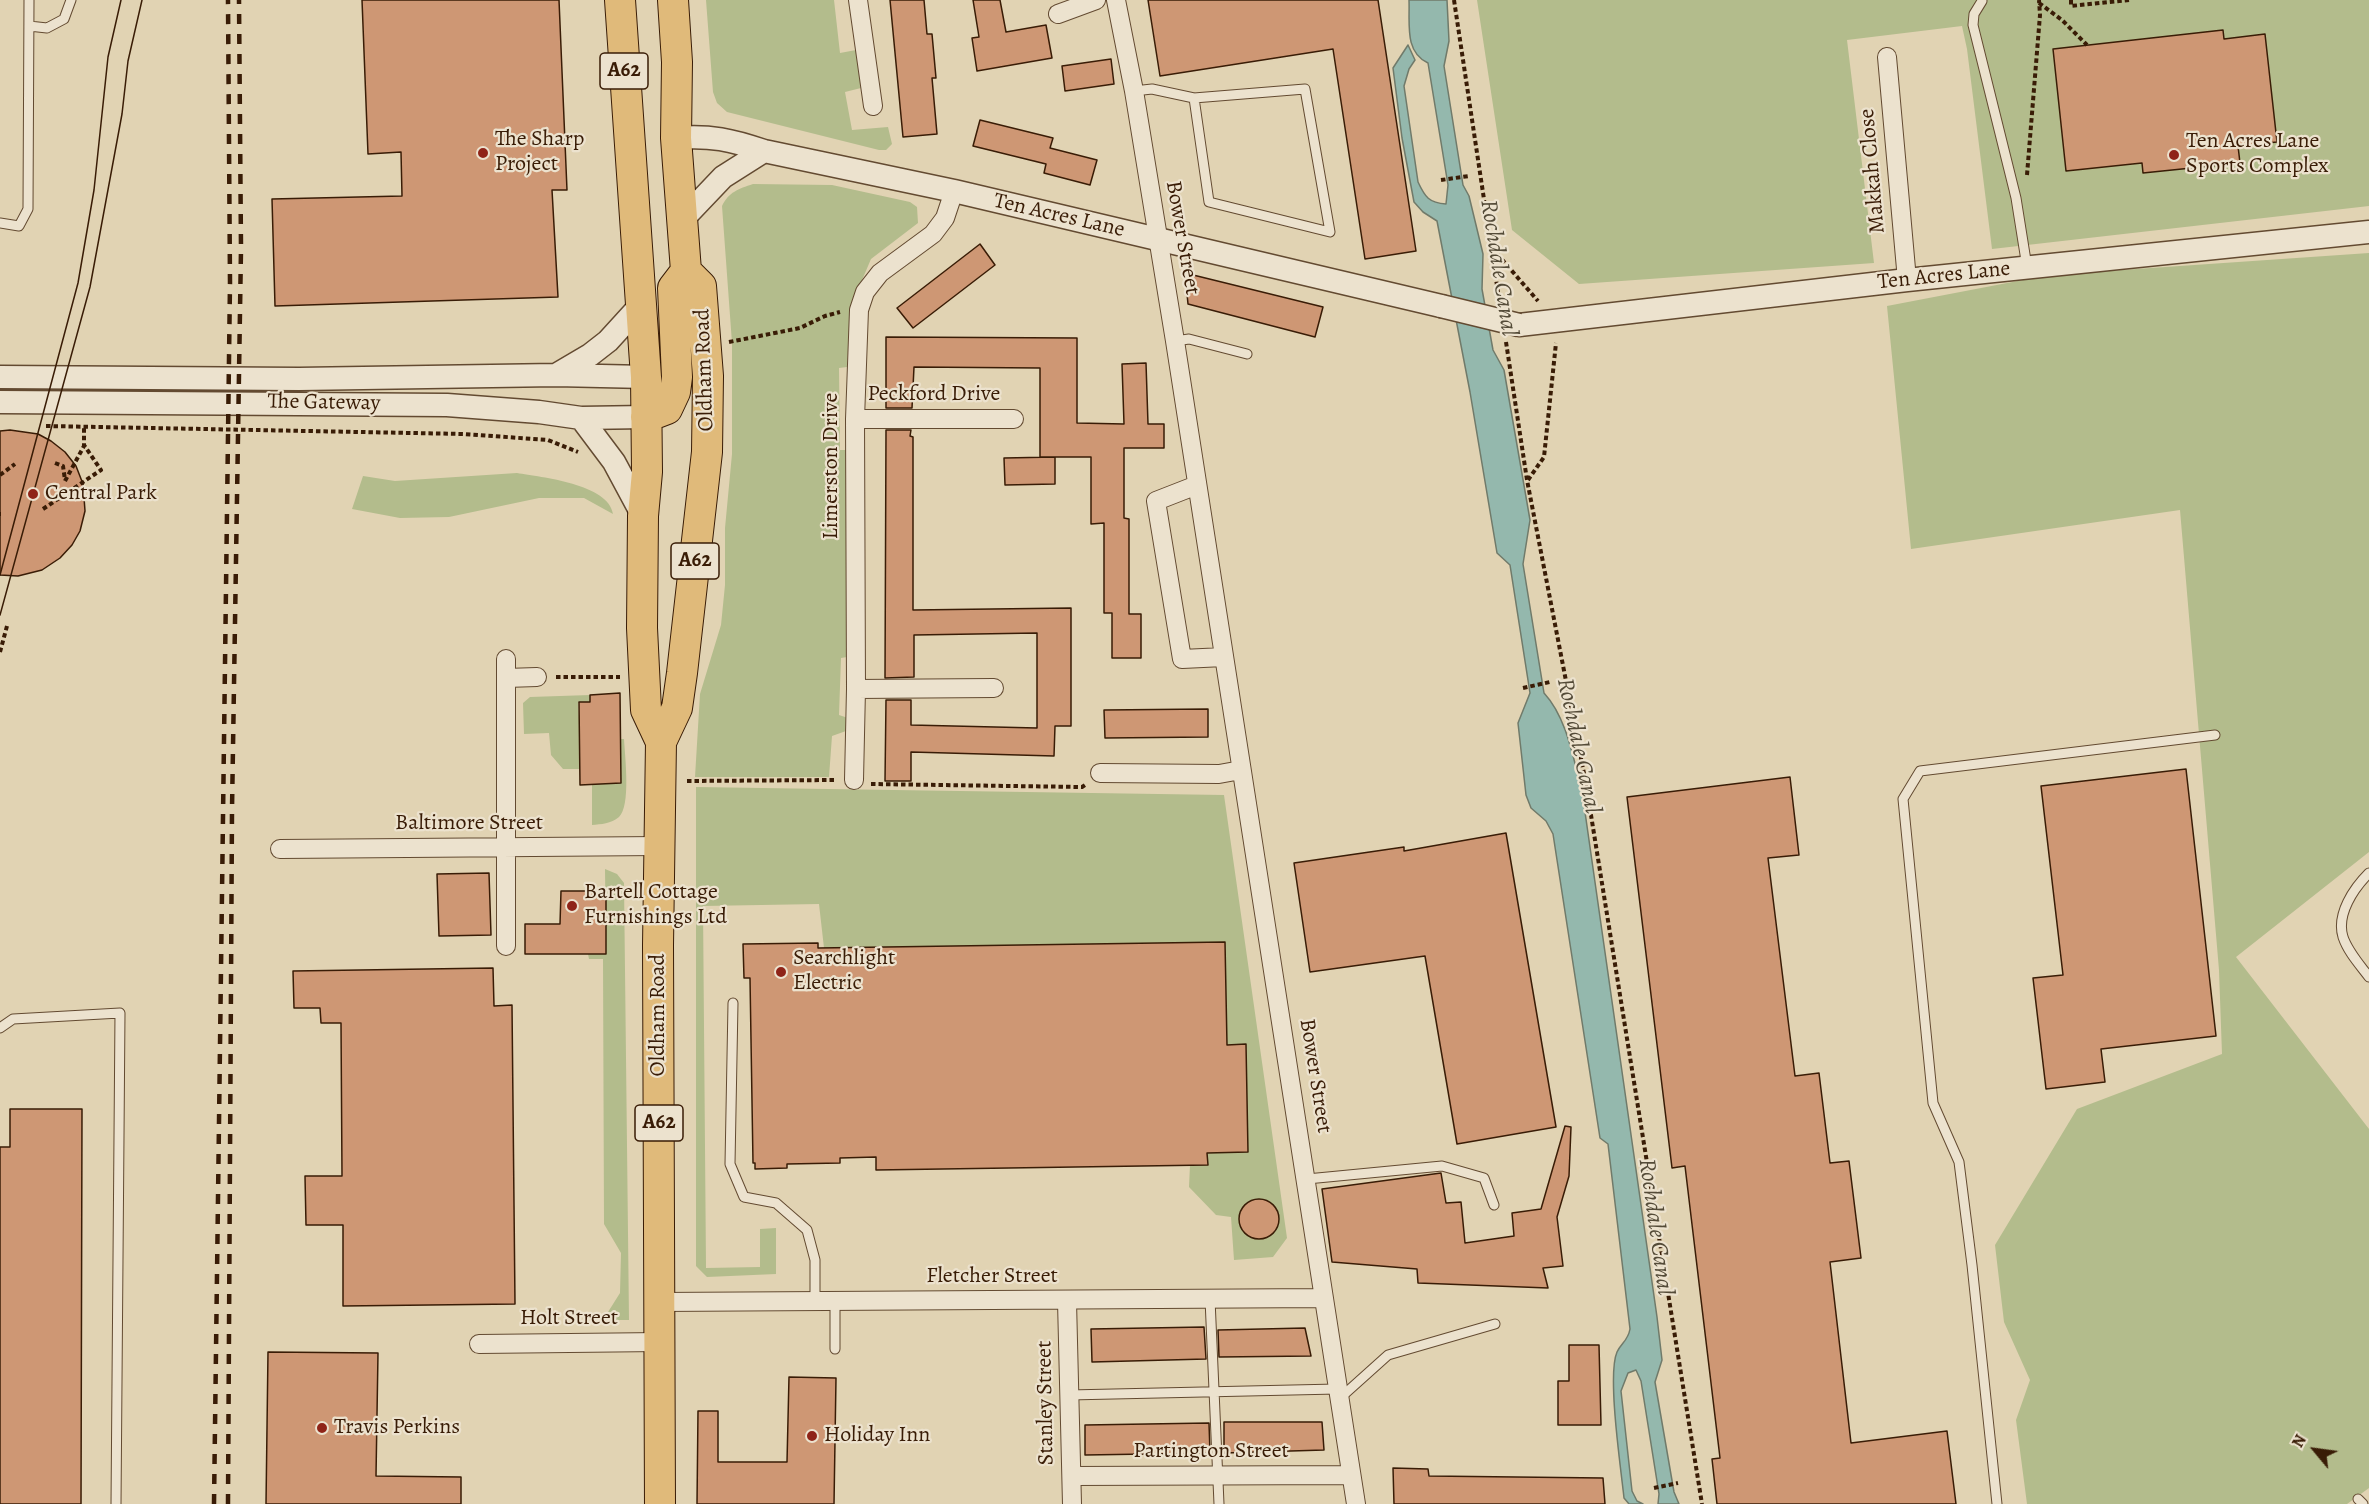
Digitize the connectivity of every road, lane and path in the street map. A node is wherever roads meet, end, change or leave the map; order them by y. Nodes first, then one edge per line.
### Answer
1 (29, 0) edge
2 (71, 0) edge
3 (620, 0) edge
4 (673, 0) edge
5 (858, 0) edge
6 (1096, 0) edge
7 (1116, 0) edge
8 (1454, 0) edge
9 (2071, 0) edge
10 (2129, 0) edge
11 (1982, 1) edge
12 (2039, 1) edge
13 (1058, 14) dead end
14 (29, 26) junction
15 (2087, 45) dead end
16 (1887, 57) dead end
17 (1134, 91) junction
18 (1194, 98) junction
19 (873, 106) dead end
20 (676, 138) junction
21 (629, 142) junction
22 (764, 151) junction
23 (1469, 176) dead end
24 (1441, 180) dead end
25 (2013, 188) junction
26 (954, 191) junction
27 (683, 219) junction
28 (0, 223) edge
29 (2369, 232) edge
30 (1158, 239) junction
31 (1491, 247) junction
32 (2027, 267) junction
33 (686, 271) junction
34 (1907, 280) junction
35 (1500, 306) dead end
36 (639, 307) junction
37 (859, 310) junction
38 (1558, 322) junction
39 (1513, 333) junction
40 (1175, 341) junction
41 (726, 342) dead end
42 (1247, 354) dead end
43 (556, 375) junction
44 (708, 376) junction
45 (0, 377) edge
46 (646, 377) junction
47 (677, 377) junction
48 (0, 402) edge
49 (646, 417) junction
50 (581, 418) junction
51 (855, 419) junction
52 (1014, 419) dead end
53 (38, 426) dead end
54 (84, 428) junction
55 (84, 445) junction
56 (583, 456) dead end
57 (55, 463) dead end
58 (15, 464) dead end
59 (0, 475) edge
60 (1527, 480) junction
61 (1197, 485) junction
62 (43, 509) dead end
63 (643, 516) junction
64 (7, 626) dead end
65 (0, 652) edge
66 (1224, 657) junction
67 (506, 659) dead end
68 (537, 677) joint
69 (627, 677) dead end
70 (506, 678) junction
71 (1550, 682) dead end
72 (994, 688) dead end
73 (1523, 688) dead end
74 (856, 689) junction
75 (2214, 735) dead end
76 (661, 742) junction
77 (1241, 770) junction
78 (1100, 773) joint
79 (854, 780) junction
80 (687, 781) dead end
81 (659, 846) junction
82 (280, 849) dead end
83 (505, 849) junction
84 (2369, 873) edge
85 (506, 946) dead end
86 (2369, 977) edge
87 (733, 1003) dead end
88 (0, 1028) edge
89 (1307, 1179) junction
90 (1494, 1204) dead end
91 (1324, 1298) junction
92 (1210, 1299) junction
93 (815, 1301) junction
94 (835, 1301) junction
95 (1067, 1301) junction
96 (660, 1302) junction
97 (1495, 1324) dead end
98 (660, 1342) junction
99 (479, 1344) dead end
100 (835, 1349) dead end
101 (1215, 1392) junction
102 (1338, 1394) junction
103 (1069, 1395) junction
104 (1351, 1475) junction
105 (1072, 1476) junction
106 (1219, 1476) junction
107 (1678, 1483) dead end
108 (1654, 1488) dead end
109 (116, 1504) edge
110 (660, 1504) edge
111 (1072, 1504) edge
112 (1219, 1504) edge
113 (1356, 1504) edge
114 (1702, 1504) edge
115 (1998, 1504) edge

1 - 14 lane
2 - 14 lane
3 - 21 highway, Oldham Road / A62
4 - 20 highway, A62
5 - 19 street
6 - 13 street
7 - 17 street, Bower Street
8 - 31 path
9 - 10 path
11 - 25 lane
12 - 15 path
12 - 25 path
14 - 28 lane
16 - 34 street, Makkah Close
17 - 18 lane
17 - 30 street, Bower Street
18 - 18 lane
20 - 21 highway
20 - 22 street, Ten Acres Lane
20 - 27 highway, A62
21 - 36 highway, Oldham Road / A62
22 - 26 street, Ten Acres Lane
22 - 27 street
23 - 24 path
25 - 32 lane
26 - 30 street, Ten Acres Lane
26 - 37 street, Limerston Drive
27 - 33 highway, A62
29 - 32 street, Ten Acres Lane
30 - 39 street, Ten Acres Lane, bridge
30 - 40 street, Bower Street
31 - 35 path
31 - 38 path
32 - 34 street, Ten Acres Lane
33 - 44 highway, Oldham Road / A62
33 - 47 highway
34 - 38 street, Ten Acres Lane
36 - 43 street
36 - 46 highway, Oldham Road / A62
37 - 41 path
37 - 51 street, Limerston Drive
38 - 39 street, Ten Acres Lane
38 - 60 path
39 - 60 path
40 - 42 lane
40 - 61 street, Bower Street
43 - 45 street, The Gateway
43 - 46 street, The Gateway
44 - 47 highway
44 - 76 highway, Oldham Road / A62
46 - 47 highway
46 - 49 highway, Oldham Road / A62
47 - 49 highway
48 - 50 street, The Gateway
49 - 50 street, The Gateway
49 - 63 highway, Oldham Road / A62
50 - 63 street
51 - 52 street, Peckford Drive
51 - 74 street, Limerston Drive
53 - 54 path, The Gateway
54 - 55 path
54 - 56 path, The Gateway
55 - 57 path
55 - 62 path
58 - 59 path
60 - 114 path
61 - 66 street, Bower Street
61 - 66 street
63 - 76 highway, Oldham Road / A62
64 - 65 path
66 - 77 street, Bower Street
67 - 70 street
68 - 69 path
68 - 70 street
70 - 83 street
71 - 73 path
72 - 74 street
74 - 79 street, Limerston Drive
75 - 115 lane
76 - 81 highway, Oldham Road / A62
77 - 78 street
77 - 89 street, Bower Street
78 - 79 path
79 - 80 path
81 - 83 street, Baltimore Street
81 - 96 highway, Oldham Road / A62
82 - 83 street, Baltimore Street
83 - 85 street
84 - 86 lane
87 - 93 lane
88 - 109 lane
89 - 90 lane
89 - 91 street, Bower Street
91 - 92 street, Fletcher Street
91 - 102 street, Bower Street
92 - 95 street, Fletcher Street
92 - 101 lane
93 - 94 street, Fletcher Street
93 - 96 street, Fletcher Street
94 - 95 street, Fletcher Street
94 - 100 lane
95 - 103 street, Stanley Street
96 - 98 highway, Oldham Road / A62
97 - 102 lane
98 - 99 street, Holt Street
98 - 110 highway, Oldham Road / A62
101 - 102 lane
101 - 103 lane
101 - 106 lane
102 - 104 street, Bower Street
103 - 105 street, Stanley Street
104 - 106 street, Partington Street
104 - 113 street, Bower Street
105 - 106 street, Partington Street
105 - 111 street, Stanley Street
106 - 112 lane
107 - 108 path

